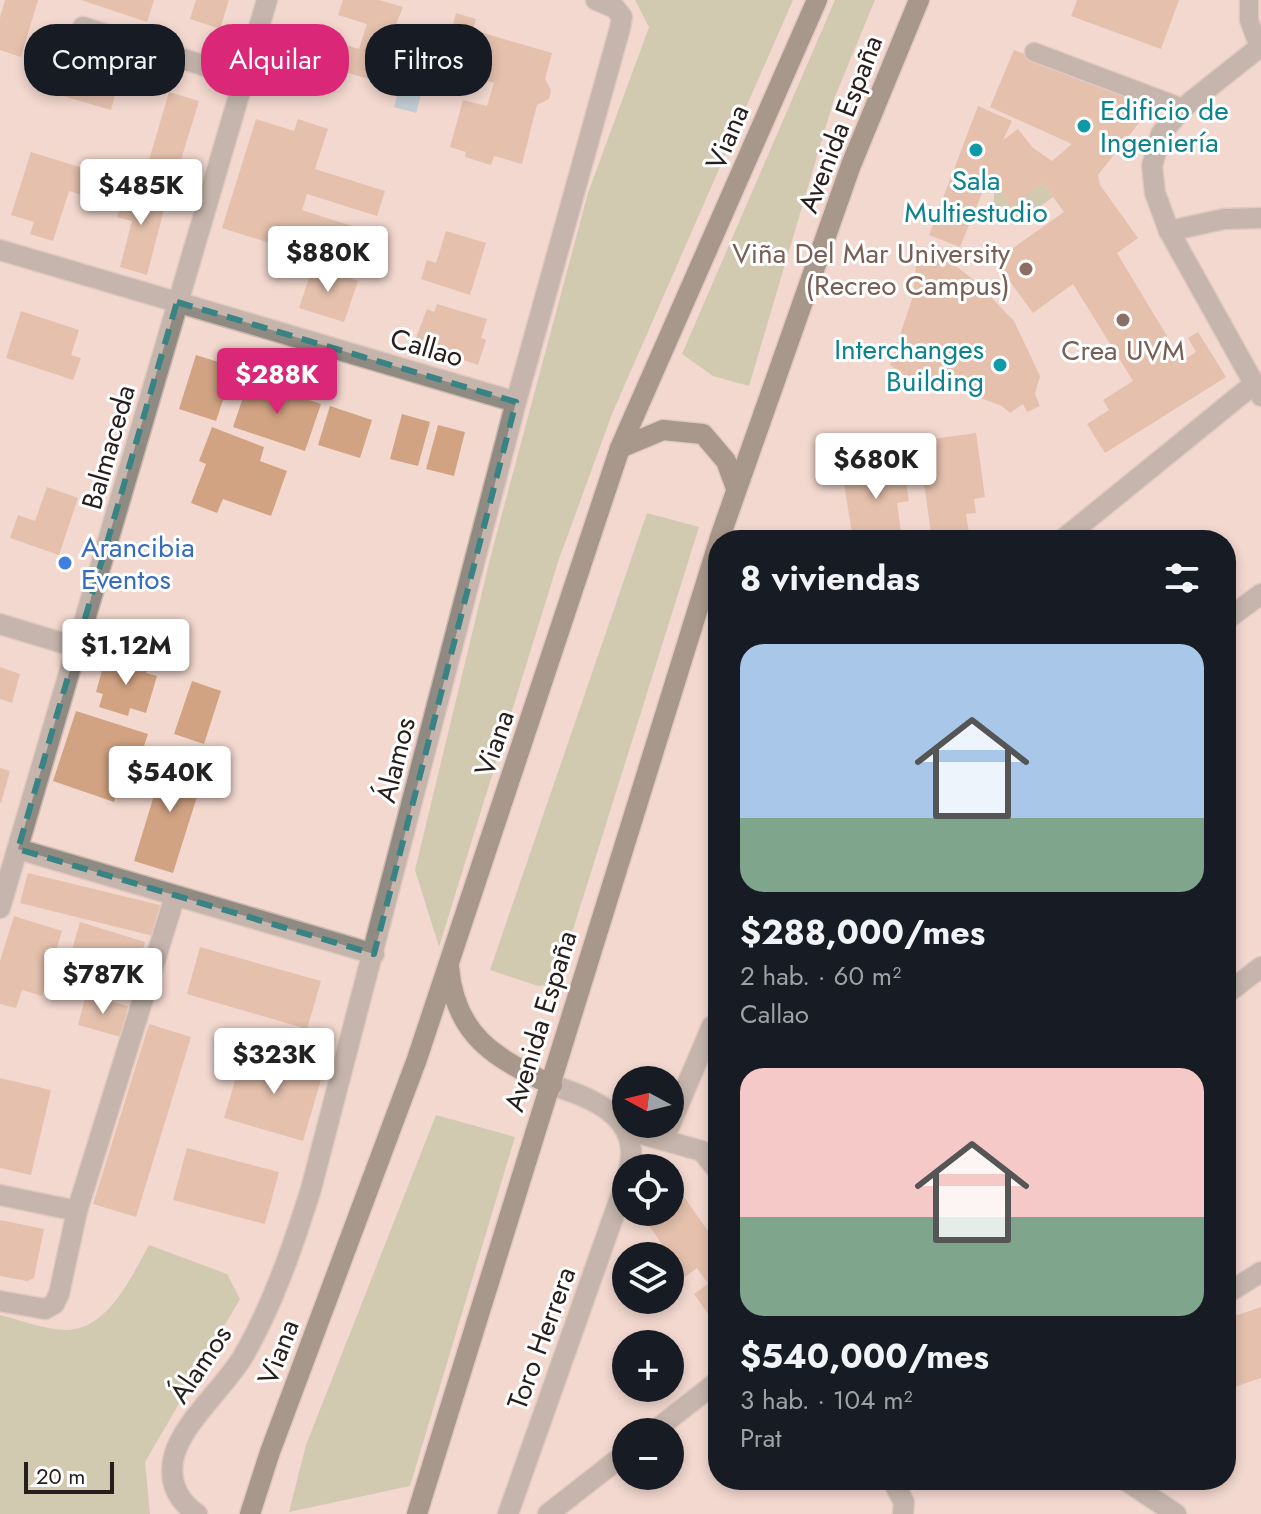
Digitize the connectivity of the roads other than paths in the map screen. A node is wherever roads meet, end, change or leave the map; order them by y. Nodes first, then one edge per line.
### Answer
1 (267, 0) edge
2 (596, 0) edge
3 (817, 0) edge
4 (919, 0) edge
5 (1249, 0) edge
6 (260, 24) edge
7 (1260, 46) edge
8 (1034, 52) dead end
9 (238, 96) edge
10 (1183, 108) junction
11 (1261, 218) edge
12 (1169, 231) junction
13 (0, 250) edge
14 (177, 302) junction
15 (1258, 390) edge
16 (516, 402) junction
17 (620, 448) junction
18 (736, 488) junction
19 (723, 530) edge
20 (1075, 530) edge
21 (708, 576) edge
22 (1261, 594) edge
23 (1236, 613) edge
24 (0, 624) edge
25 (79, 648) junction
26 (18, 849) junction
27 (175, 896) junction
28 (0, 908) edge
29 (374, 954) junction
30 (449, 963) junction
31 (1261, 967) edge
32 (1236, 986) edge
33 (708, 1035) edge
34 (552, 1085) junction
35 (612, 1111) edge
36 (660, 1138) edge
37 (664, 1139) junction
38 (708, 1158) edge
39 (0, 1195) edge
40 (77, 1211) junction
41 (612, 1221) edge
42 (1261, 1272) edge
43 (1236, 1288) edge
44 (0, 1301) edge
45 (708, 1389) edge
46 (671, 1418) edge
47 (612, 1464) edge
48 (897, 1490) edge
49 (1140, 1490) edge
50 (414, 1513) edge
51 (197, 1514) edge
52 (250, 1514) edge
53 (508, 1514) edge
54 (548, 1514) edge
55 (903, 1514) edge
56 (1176, 1514) edge

1 - 6 street, Balmaceda
2 - 16 street, Álamos
3 - 17 main road, Viana
4 - 18 main road, Avenida España
5 - 7 lane
7 - 10 street
8 - 10 lane
9 - 14 street, Balmaceda
10 - 12 street
11 - 12 street
12 - 15 street
13 - 14 street, Callao
14 - 16 street, Callao
14 - 25 street, Balmaceda
15 - 20 street
16 - 29 street, Álamos
17 - 18 main road
17 - 30 main road, Viana
18 - 19 main road, Avenida España
21 - 34 main road, Avenida España
22 - 23 street
24 - 25 street
25 - 26 street, Balmaceda
26 - 27 street
26 - 28 street, Balmaceda
27 - 29 street
27 - 40 street
29 - 51 street, Álamos
30 - 34 main road
30 - 52 main road, Viana
31 - 32 street
33 - 37 street
34 - 35 street
34 - 50 main road, Avenida España
36 - 37 street
37 - 38 street
39 - 40 street
40 - 44 street
41 - 53 street, Toro Herrera
42 - 43 street
45 - 46 street
47 - 54 street
48 - 55 street
49 - 56 street

